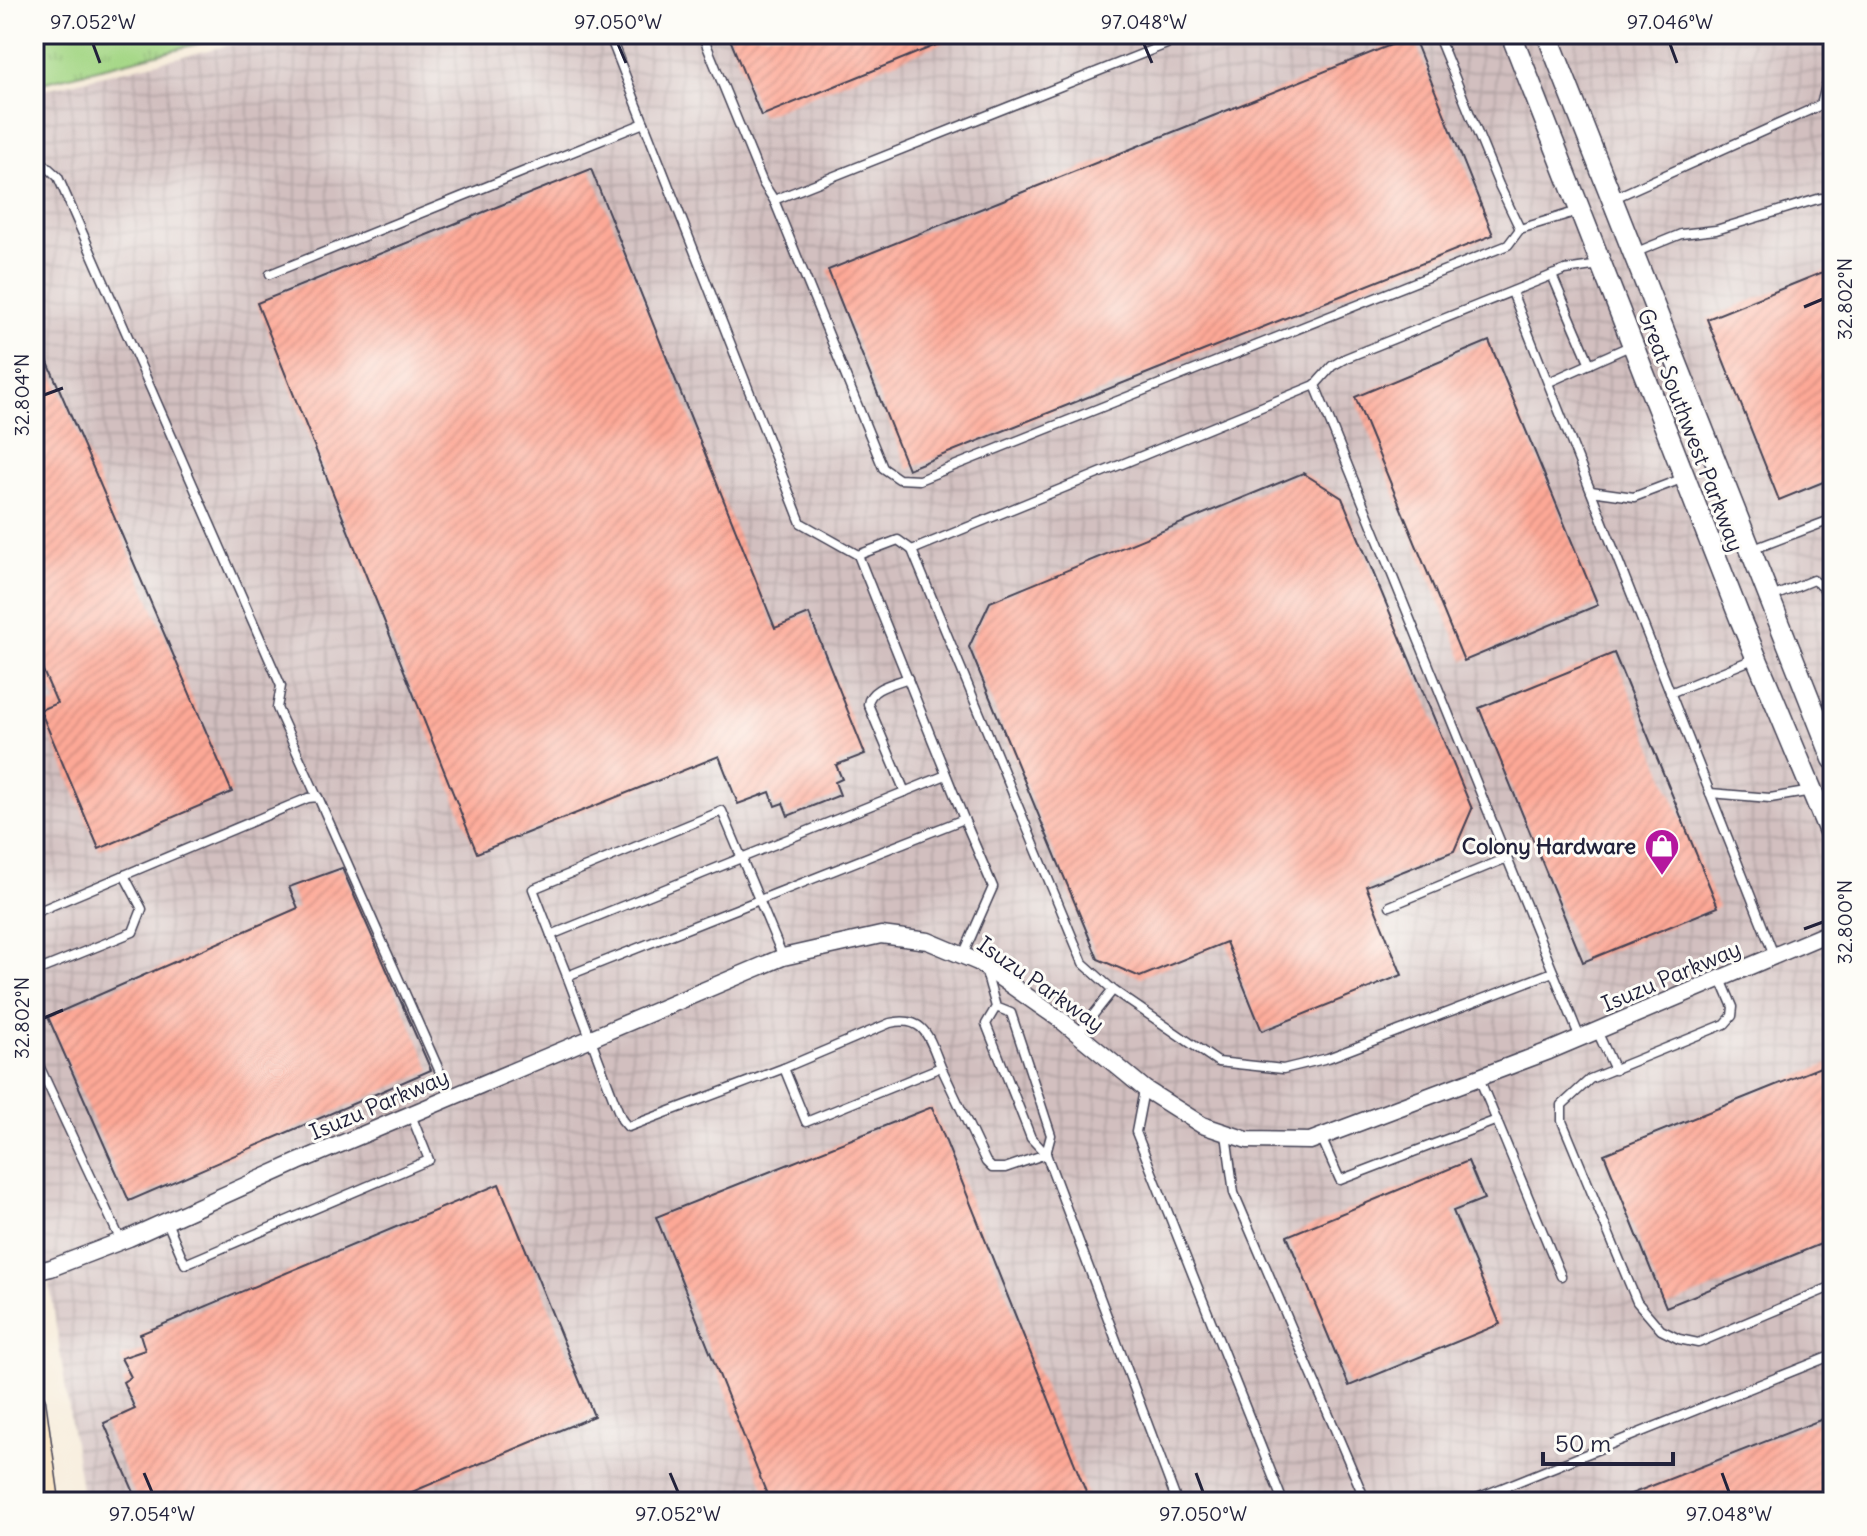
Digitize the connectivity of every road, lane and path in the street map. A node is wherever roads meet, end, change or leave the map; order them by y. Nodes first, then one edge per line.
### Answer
1 (609, 34) edge
2 (702, 34) edge
3 (1192, 34) edge
4 (1437, 34) edge
5 (1511, 34) edge
6 (1547, 34) edge
7 (1833, 58) edge
8 (1821, 105) junction
9 (1833, 110) edge
10 (644, 123) junction
11 (34, 159) edge
12 (1821, 198) dead end
13 (1612, 199) junction
14 (774, 200) junction
15 (1580, 211) junction
16 (1520, 229) junction
17 (1633, 254) junction
18 (1601, 265) junction
19 (270, 274) dead end
20 (1552, 275) junction
21 (1512, 292) junction
22 (1632, 345) junction
23 (1590, 364) junction
24 (1549, 382) junction
25 (1315, 385) junction
26 (1716, 465) junction
27 (1684, 477) junction
28 (1591, 491) junction
29 (1833, 519) edge
30 (912, 550) junction
31 (1750, 550) junction
32 (858, 555) junction
33 (1769, 598) junction
34 (1833, 611) edge
35 (1756, 658) junction
36 (908, 678) junction
37 (1670, 693) junction
38 (1833, 759) edge
39 (946, 775) junction
40 (1833, 783) edge
41 (1813, 791) junction
42 (905, 792) junction
43 (1710, 793) junction
44 (317, 797) junction
45 (964, 819) junction
46 (1833, 841) edge
47 (742, 858) junction
48 (1507, 858) junction
49 (124, 875) junction
50 (760, 902) junction
51 (1390, 906) dead end
52 (34, 913) edge
53 (1833, 931) edge
54 (551, 935) junction
55 (962, 956) junction
56 (1775, 956) junction
57 (783, 957) junction
58 (985, 967) junction
59 (34, 972) edge
60 (1553, 972) junction
61 (567, 976) junction
62 (1721, 979) junction
63 (1113, 990) junction
64 (996, 1007) junction
65 (1597, 1031) junction
66 (1078, 1034) junction
67 (591, 1038) junction
68 (1580, 1038) junction
69 (34, 1046) edge
70 (941, 1067) junction
71 (784, 1068) junction
72 (1615, 1070) junction
73 (1479, 1078) junction
74 (1145, 1089) junction
75 (452, 1097) junction
76 (411, 1115) junction
77 (1497, 1120) junction
78 (1225, 1132) junction
79 (1321, 1137) junction
80 (1046, 1154) junction
81 (166, 1221) junction
82 (121, 1241) junction
83 (34, 1272) edge
84 (1561, 1276) dead end
85 (1833, 1286) edge
86 (1833, 1355) edge
87 (34, 1402) edge
88 (48, 1502) edge
89 (1177, 1502) edge
90 (1283, 1502) edge
91 (1366, 1502) edge
92 (1467, 1502) edge

1 - 10 lane
2 - 14 lane
3 - 14 lane
4 - 16 lane
5 - 15 street, Great Southwest Parkway
6 - 13 street, Great Southwest Parkway
7 - 8 lane
8 - 9 lane
8 - 13 lane
10 - 19 lane
10 - 32 lane
11 - 44 lane
12 - 17 lane
13 - 15 street
13 - 17 street, Great Southwest Parkway
14 - 16 lane
15 - 16 lane
15 - 18 street, Great Southwest Parkway
17 - 18 street
17 - 26 street, Great Southwest Parkway
18 - 20 lane
18 - 22 street, Great Southwest Parkway
20 - 21 lane
20 - 23 lane
21 - 24 lane
21 - 25 lane
22 - 23 lane
22 - 27 street, Great Southwest Parkway
23 - 24 lane
24 - 28 lane
25 - 30 lane
25 - 48 lane
26 - 27 street
26 - 31 street, Great Southwest Parkway
27 - 28 lane
27 - 35 street, Great Southwest Parkway
28 - 37 lane
29 - 31 lane
30 - 32 lane
30 - 63 lane
31 - 33 street, Great Southwest Parkway
32 - 36 lane
33 - 34 lane
33 - 38 street, Great Southwest Parkway
35 - 37 lane
35 - 41 street, Great Southwest Parkway
36 - 39 lane
36 - 42 lane
37 - 43 lane
39 - 42 lane
39 - 45 lane
40 - 41 street
41 - 43 lane
41 - 46 street, Great Southwest Parkway
42 - 47 lane
43 - 56 lane
44 - 49 lane
44 - 75 lane
45 - 50 lane
45 - 55 lane
47 - 50 lane
47 - 54 lane
47 - 54 lane
48 - 51 lane
48 - 60 lane
49 - 52 lane
49 - 59 lane
50 - 57 lane
50 - 61 lane
53 - 56 street, Isuzu Parkway
54 - 61 lane
55 - 57 street, Isuzu Parkway
55 - 58 street, Isuzu Parkway
56 - 62 street, Isuzu Parkway
57 - 67 street, Isuzu Parkway
58 - 64 lane
58 - 66 street, Isuzu Parkway
60 - 63 lane
60 - 68 lane
61 - 67 lane
62 - 65 street, Isuzu Parkway
62 - 72 lane
63 - 66 lane
64 - 80 lane
64 - 80 lane
65 - 68 street, Isuzu Parkway
65 - 72 lane
66 - 74 street, Isuzu Parkway
67 - 71 lane
67 - 75 street, Isuzu Parkway
68 - 73 street, Isuzu Parkway
69 - 82 lane
70 - 71 lane
70 - 71 lane
70 - 80 lane
72 - 85 lane
73 - 77 lane
73 - 79 street, Isuzu Parkway
74 - 78 street, Isuzu Parkway
74 - 90 lane
75 - 76 street, Isuzu Parkway
76 - 81 street, Isuzu Parkway
76 - 81 lane
77 - 79 lane
77 - 84 lane
78 - 79 street, Isuzu Parkway
78 - 91 lane
80 - 89 lane
81 - 82 street, Isuzu Parkway
82 - 83 street, Isuzu Parkway
86 - 92 lane
87 - 88 main road

